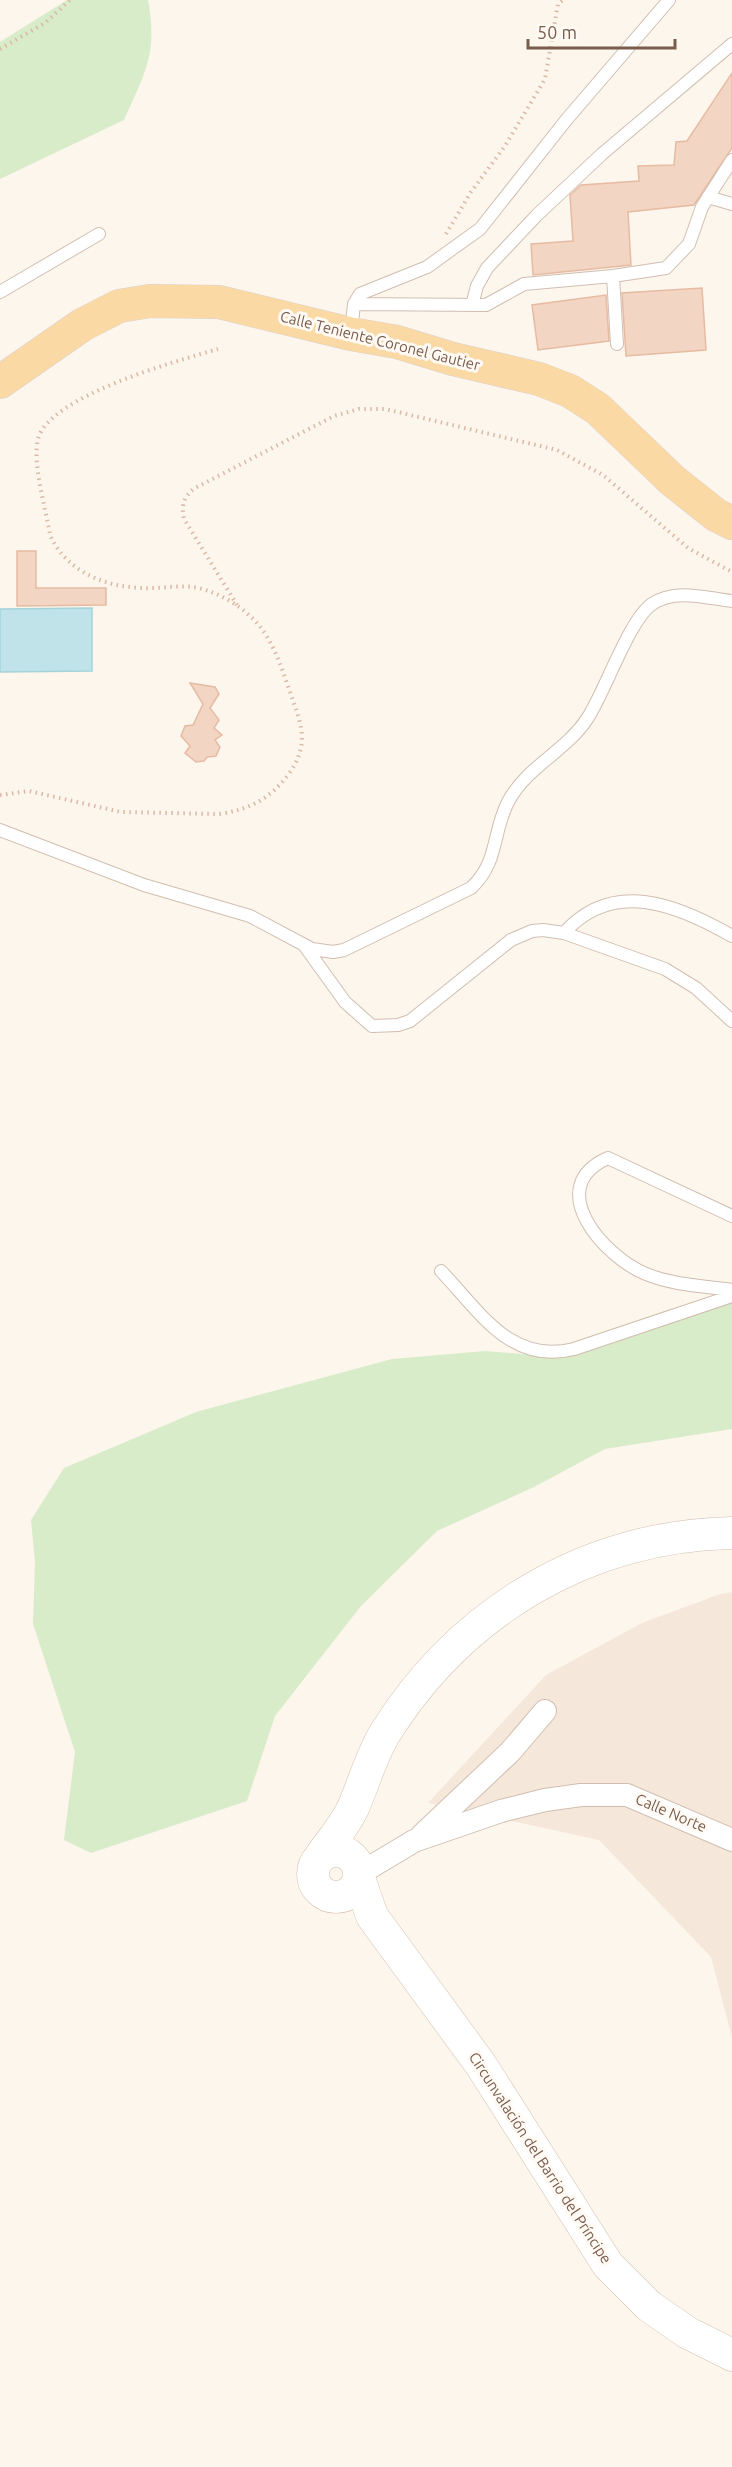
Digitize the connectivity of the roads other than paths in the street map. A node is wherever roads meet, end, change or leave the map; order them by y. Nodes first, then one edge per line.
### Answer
1 (669, 0) edge
2 (732, 44) edge
3 (732, 160) edge
4 (708, 197) junction
5 (732, 204) edge
6 (99, 234) dead end
7 (613, 276) junction
8 (0, 292) edge
9 (472, 305) junction
10 (352, 319) junction
11 (617, 344) dead end
12 (6, 374) edge
13 (732, 523) edge
14 (732, 601) edge
15 (0, 830) edge
16 (564, 933) junction
17 (732, 936) edge
18 (303, 944) junction
19 (732, 1021) edge
20 (732, 1216) edge
21 (441, 1271) dead end
22 (732, 1290) edge
23 (732, 1296) edge
24 (732, 1533) edge
25 (545, 1711) dead end
26 (352, 1810) junction
27 (732, 1840) edge
28 (414, 1841) junction
29 (353, 1877) junction
30 (732, 2355) edge

1 - 10 lane
2 - 9 lane
3 - 4 lane
4 - 5 lane
4 - 7 lane
6 - 8 lane
7 - 9 lane
7 - 11 lane
9 - 10 lane
10 - 12 main road, Calle Teniente Coronel Gautier
10 - 13 main road, Calle Teniente Coronel Gautier
14 - 18 lane
15 - 18 lane
16 - 17 lane
16 - 18 lane
16 - 19 lane
20 - 22 lane
21 - 23 lane
24 - 26 street
25 - 28 street
26 - 29 street
26 - 29 street, Circunvalación del Barrio del Príncipe
27 - 28 street, Calle Norte
28 - 29 street
29 - 30 street, Circunvalación del Barrio del Príncipe

